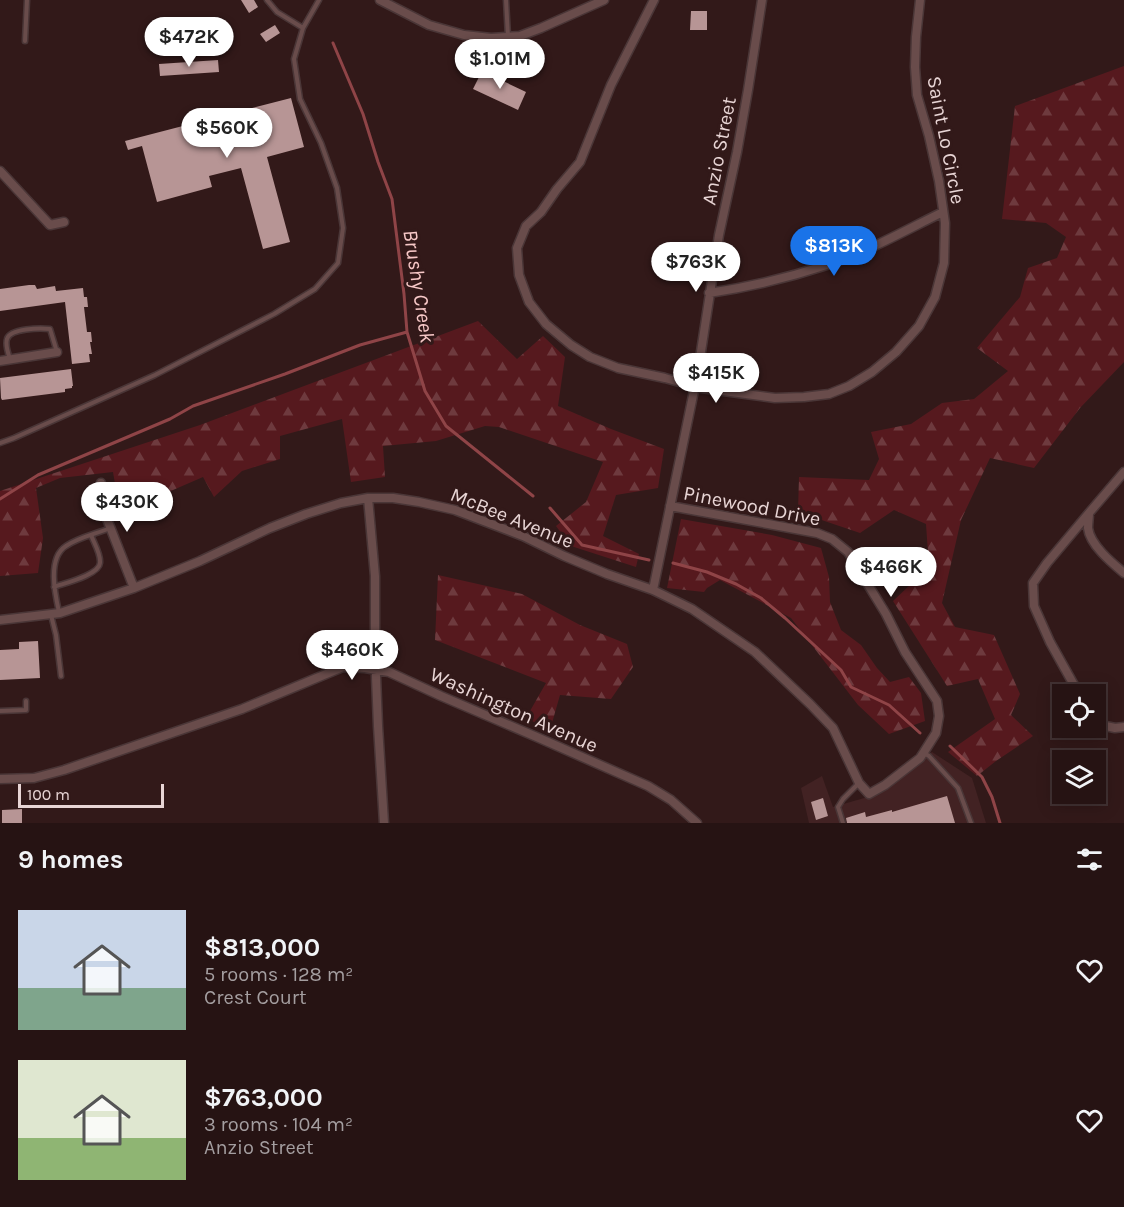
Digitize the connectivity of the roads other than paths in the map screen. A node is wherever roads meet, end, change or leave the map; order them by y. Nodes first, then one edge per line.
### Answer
1 (27, 0) edge
2 (267, 0) edge
3 (319, 0) edge
4 (380, 0) edge
5 (506, 0) edge
6 (604, 0) edge
7 (654, 0) edge
8 (762, 0) edge
9 (920, 0) edge
10 (303, 28) junction
11 (508, 38) junction
12 (25, 41) dead end
13 (0, 171) edge
14 (943, 213) junction
15 (64, 222) dead end
16 (709, 293) junction
17 (57, 352) joint
18 (10, 360) junction
19 (0, 361) edge
20 (694, 386) junction
21 (0, 443) edge
22 (1124, 472) edge
23 (100, 483) dead end
24 (368, 498) junction
25 (670, 506) junction
26 (1089, 513) junction
27 (111, 528) junction
28 (92, 535) junction
29 (1124, 573) edge
30 (54, 587) junction
31 (134, 588) junction
32 (653, 590) junction
33 (55, 613) junction
34 (0, 620) edge
35 (376, 670) junction
36 (61, 675) dead end
37 (1073, 684) edge
38 (26, 701) dead end
39 (0, 711) edge
40 (1106, 726) edge
41 (1124, 727) edge
42 (924, 752) junction
43 (0, 779) edge
44 (859, 783) junction
45 (868, 794) joint
46 (384, 823) edge
47 (697, 823) edge
48 (843, 823) edge
49 (971, 823) edge

1 - 12 lane
2 - 10 lane
3 - 10 lane
4 - 11 street
5 - 11 lane
6 - 11 street
7 - 20 street, Saint Lo Circle
8 - 16 street, Anzio Street
9 - 14 street, Saint Lo Circle
10 - 21 lane
13 - 15 street
14 - 16 street
14 - 20 street, Saint Lo Circle
16 - 20 street, Anzio Street
17 - 18 street
17 - 18 lane
18 - 19 street
20 - 25 street, Anzio Street
22 - 26 street
23 - 27 street
24 - 31 street, McBee Avenue
24 - 32 street, McBee Avenue
24 - 35 street
25 - 32 street, Anzio Street
25 - 42 street, Pinewood Drive
26 - 29 street
26 - 37 street
27 - 28 lane
27 - 31 street
28 - 30 lane
28 - 30 lane
30 - 33 lane
31 - 33 street, McBee Avenue
32 - 44 street, McBee Avenue
33 - 34 street, McBee Avenue
33 - 36 lane
35 - 43 street, Washington Avenue
35 - 46 street
35 - 47 street, Washington Avenue
38 - 39 lane
40 - 41 street
42 - 45 street, Pinewood Drive
42 - 49 lane
44 - 45 street, McBee Avenue
44 - 48 lane

